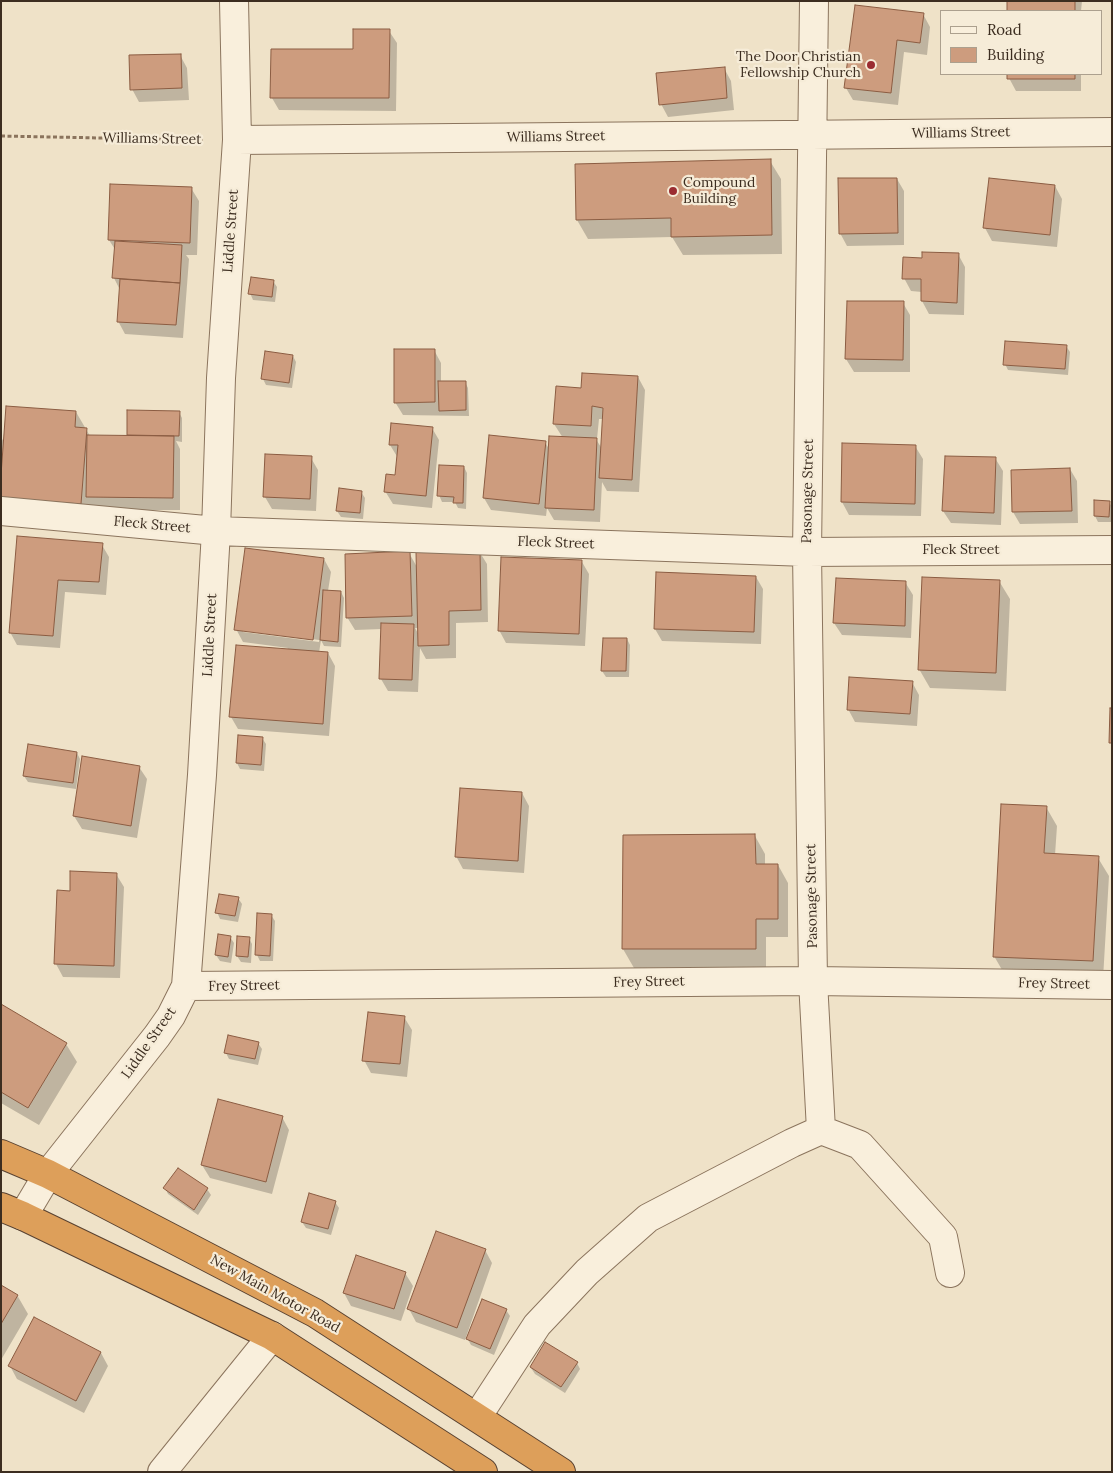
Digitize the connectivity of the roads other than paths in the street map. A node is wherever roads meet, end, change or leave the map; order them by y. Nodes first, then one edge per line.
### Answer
1 (234, 1) edge
2 (814, 1) edge
3 (1112, 132) edge
4 (813, 134) junction
5 (237, 140) junction
6 (1, 512) edge
7 (216, 531) junction
8 (1112, 550) edge
9 (807, 552) junction
10 (813, 980) junction
11 (1112, 985) edge
12 (186, 986) junction
13 (821, 1130) junction
14 (1, 1154) edge
15 (48, 1174) junction
16 (12, 1212) edge
17 (950, 1273) dead end
18 (272, 1336) junction
19 (477, 1417) junction
20 (162, 1472) edge
21 (483, 1472) edge
22 (561, 1472) edge

1 - 5 street, Liddle Street
2 - 4 street, Pasonage Street
3 - 4 street, Williams Street
4 - 5 street, Williams Street
4 - 9 street, Pasonage Street
5 - 7 street, Liddle Street
6 - 7 street, Fleck Street
7 - 9 street, Fleck Street
7 - 12 street, Liddle Street
8 - 9 street, Fleck Street
9 - 10 street, Pasonage Street
10 - 11 street, Frey Street
10 - 12 street, Frey Street
10 - 13 street, Pasonage Street
12 - 15 street, Liddle Street
13 - 17 street
13 - 19 street
14 - 15 highway, New Main Motor Road
15 - 16 street, Liddle Street
15 - 19 highway, New Main Motor Road
16 - 18 highway
18 - 20 street
18 - 21 highway
19 - 22 highway, New Main Motor Road

